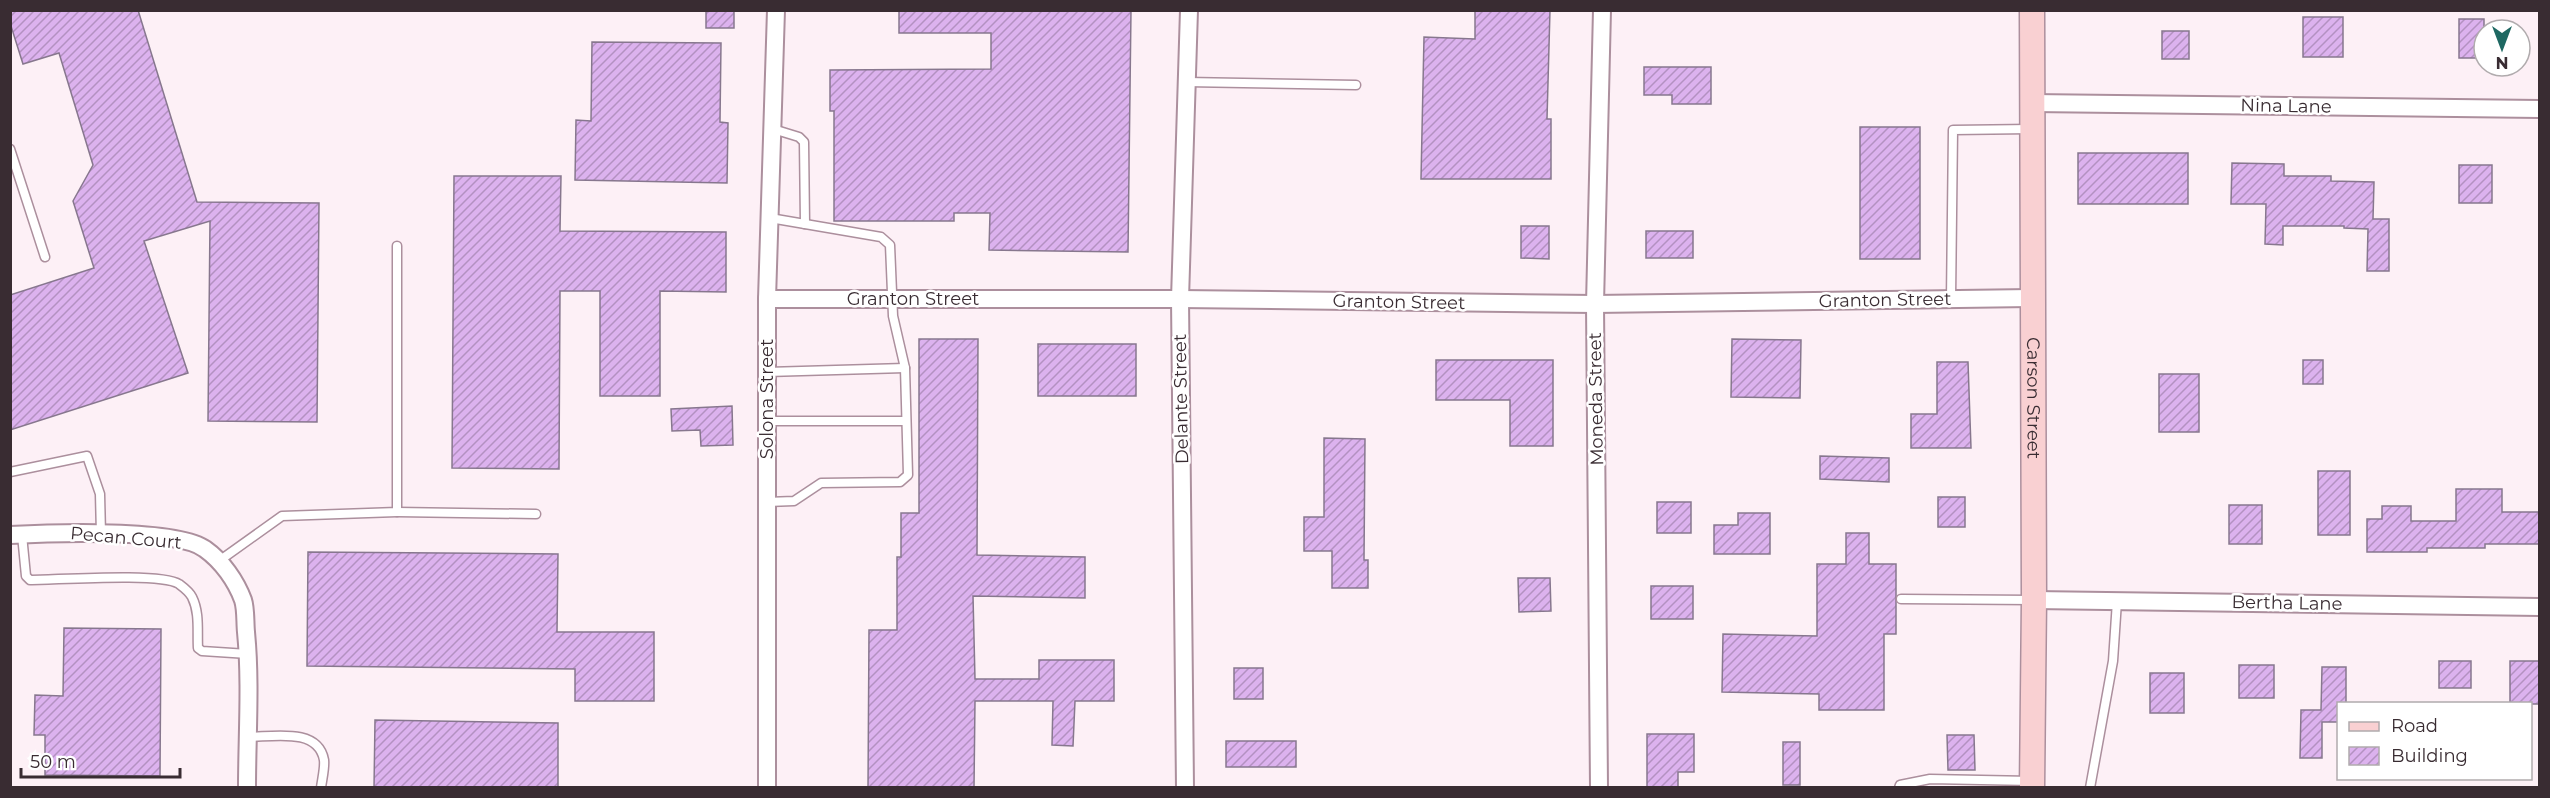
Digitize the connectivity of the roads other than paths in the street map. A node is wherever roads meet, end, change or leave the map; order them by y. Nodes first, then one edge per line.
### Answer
1 (776, 10) edge
2 (1189, 10) edge
3 (1602, 10) edge
4 (2031, 10) edge
5 (1186, 82) junction
6 (1356, 85) dead end
7 (2032, 103) junction
8 (2540, 109) edge
9 (773, 129) junction
10 (2032, 129) junction
11 (10, 149) edge
12 (770, 218) junction
13 (806, 224) junction
14 (397, 246) dead end
15 (45, 257) dead end
16 (2031, 298) junction
17 (767, 299) junction
18 (893, 299) junction
19 (1179, 299) junction
20 (1951, 299) junction
21 (1595, 304) junction
22 (905, 368) junction
23 (767, 372) junction
24 (767, 421) junction
25 (906, 421) junction
26 (10, 472) edge
27 (767, 502) junction
28 (397, 512) junction
29 (536, 514) dead end
30 (101, 534) junction
31 (16, 535) edge
32 (219, 561) junction
33 (1901, 599) dead end
34 (2034, 600) junction
35 (2117, 601) junction
36 (2540, 607) edge
37 (248, 654) junction
38 (247, 737) junction
39 (2032, 784) edge
40 (247, 788) edge
41 (321, 788) edge
42 (767, 788) edge
43 (1185, 788) edge
44 (1599, 788) edge
45 (1899, 788) edge
46 (2090, 788) edge

1 - 9 street, Solona Street
2 - 5 street, Delante Street
3 - 21 street, Moneda Street
4 - 7 street, Carson Street
5 - 6 lane
5 - 19 street, Delante Street
7 - 8 street, Nina Lane
7 - 10 street, Carson Street
9 - 12 street, Solona Street
9 - 13 lane
10 - 16 street, Carson Street
10 - 20 lane
11 - 15 lane
12 - 13 lane
12 - 17 street, Solona Street
13 - 18 lane
14 - 28 lane
16 - 20 street, Granton Street
16 - 34 street, Carson Street
17 - 18 street, Granton Street
17 - 23 street, Solona Street
18 - 19 street, Granton Street
18 - 22 lane
19 - 21 street, Granton Street
19 - 43 street, Delante Street
20 - 21 street, Granton Street
21 - 44 street, Moneda Street
22 - 23 lane
22 - 25 lane
23 - 24 street, Solona Street
24 - 25 lane
24 - 27 street, Solona Street
25 - 27 lane
26 - 30 lane
27 - 42 street, Solona Street
28 - 29 lane
28 - 32 lane
30 - 31 street, Pecan Court
30 - 32 street, Pecan Court
31 - 37 lane
32 - 37 street, Pecan Court
33 - 34 lane
34 - 35 street, Bertha Lane
34 - 39 street, Carson Street
35 - 36 street, Bertha Lane
35 - 46 lane
37 - 38 street, Pecan Court
38 - 40 street, Pecan Court
38 - 41 lane
39 - 45 lane

